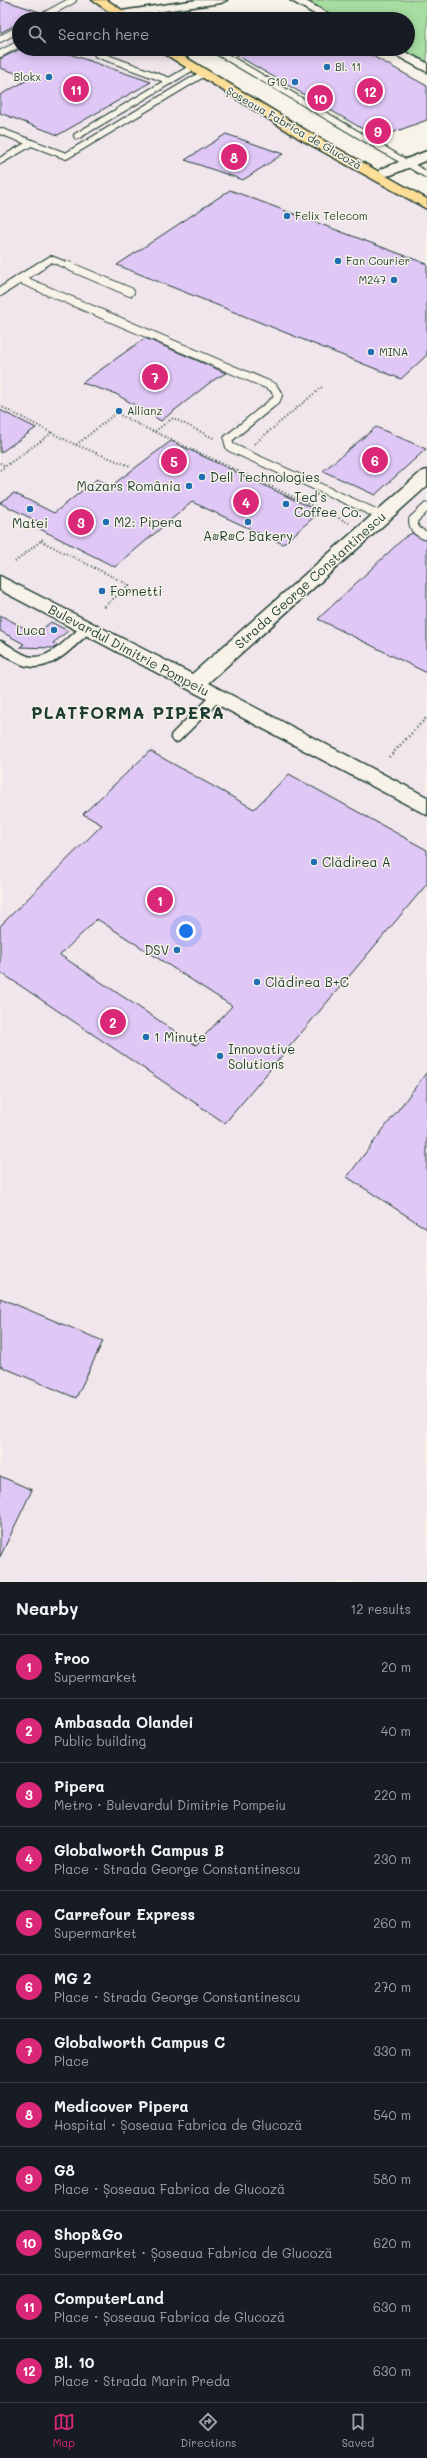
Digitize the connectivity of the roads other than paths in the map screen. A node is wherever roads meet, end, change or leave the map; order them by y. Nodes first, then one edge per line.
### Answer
1 (73, 0) edge
2 (83, 0) edge
3 (98, 0) edge
4 (221, 0) edge
5 (296, 0) edge
6 (148, 10) junction
7 (51, 12) edge
8 (110, 12) edge
9 (114, 12) edge
10 (140, 12) edge
11 (151, 12) edge
12 (319, 12) edge
13 (12, 33) edge
14 (0, 39) edge
15 (12, 48) edge
16 (0, 54) edge
17 (102, 56) edge
18 (174, 56) edge
19 (189, 56) edge
20 (225, 56) edge
21 (404, 56) edge
22 (427, 68) edge
23 (198, 71) junction
24 (170, 81) junction
25 (0, 131) edge
26 (77, 136) dead end
27 (32, 143) junction
28 (427, 155) edge
29 (0, 161) edge
30 (405, 163) junction
31 (386, 172) junction
32 (427, 175) edge
33 (427, 194) edge
34 (427, 205) edge
35 (20, 279) junction
36 (0, 292) edge
37 (130, 292) dead end
38 (427, 476) edge
39 (427, 507) edge
40 (382, 516) junction
41 (427, 536) edge
42 (0, 582) edge
43 (88, 628) junction
44 (0, 646) edge
45 (194, 684) junction
46 (217, 696) junction
47 (176, 737) dead end
48 (427, 807) edge

1 - 7 lane
2 - 8 main road
3 - 9 main road
4 - 6 street
5 - 12 street
6 - 10 street
6 - 11 lane
13 - 14 lane
15 - 16 lane
17 - 24 lane
18 - 23 main road, Șoseaua Fabrica de Glucoză
19 - 31 main road, Șoseaua Fabrica de Glucoză
20 - 30 lane
21 - 22 street
23 - 24 lane
23 - 27 lane
23 - 34 main road, Șoseaua Fabrica de Glucoză
24 - 26 lane
25 - 27 lane
27 - 29 lane
28 - 30 street
30 - 31 street
30 - 32 lane
31 - 33 main road, Șoseaua Fabrica de Glucoză
35 - 36 lane
35 - 37 lane
35 - 40 lane
38 - 40 street, Strada George Constantinescu
39 - 41 lane
40 - 45 street, Strada George Constantinescu
42 - 43 street, Bulevardul Dimitrie Pompeiu
43 - 44 lane
43 - 45 street, Bulevardul Dimitrie Pompeiu
45 - 46 street, Bulevardul Dimitrie Pompeiu
46 - 47 lane
46 - 48 street, Bulevardul Dimitrie Pompeiu

